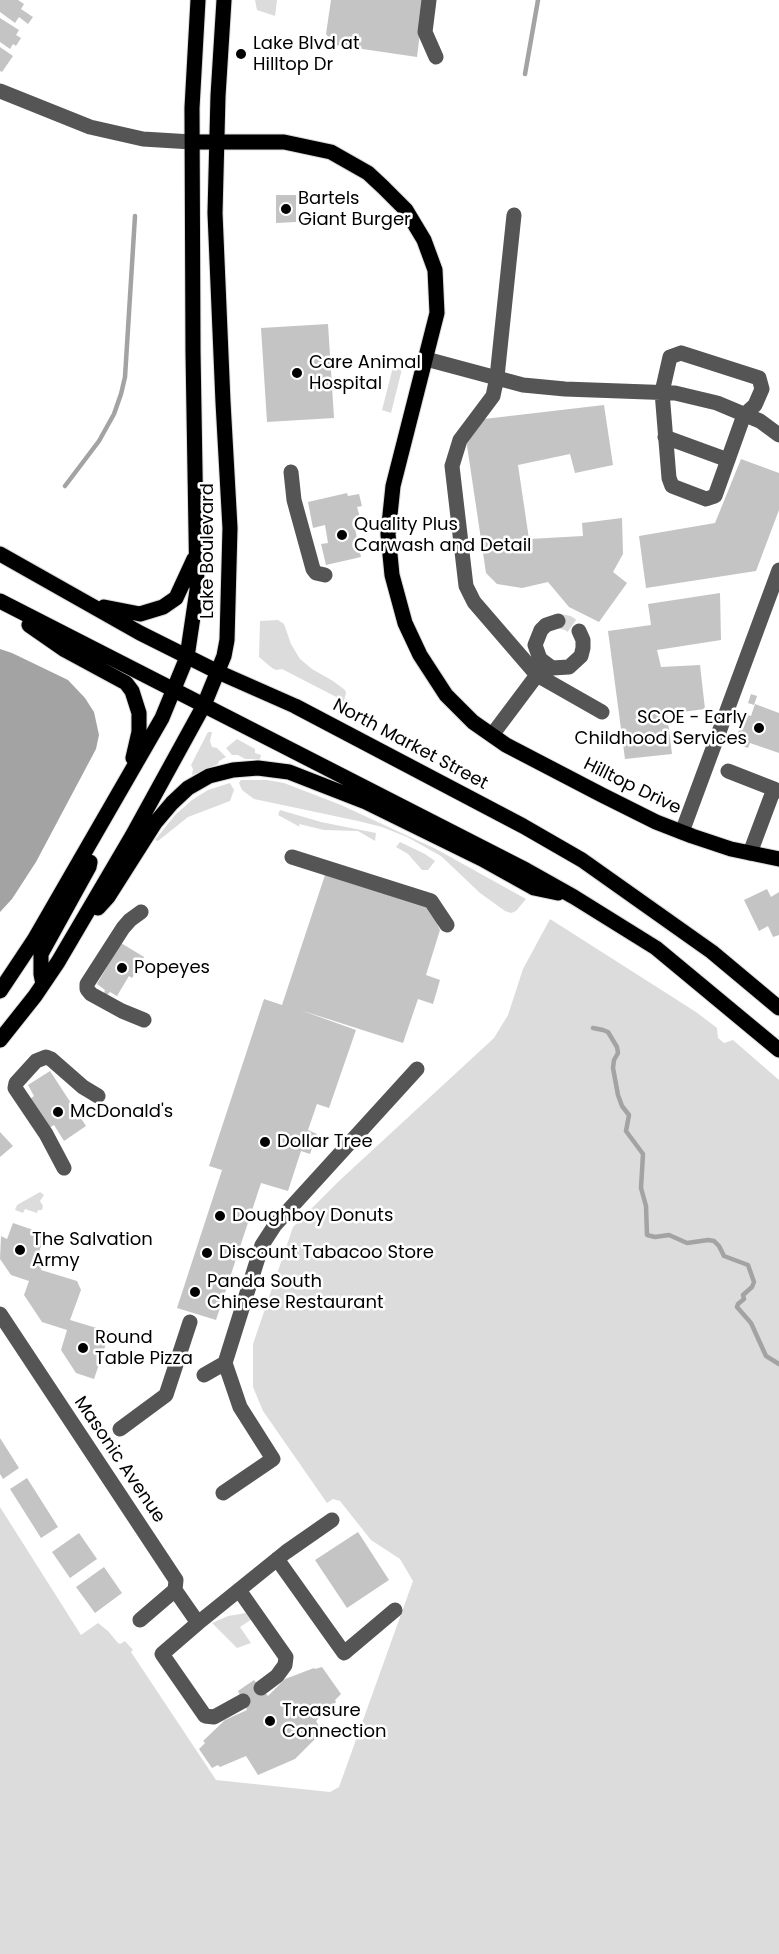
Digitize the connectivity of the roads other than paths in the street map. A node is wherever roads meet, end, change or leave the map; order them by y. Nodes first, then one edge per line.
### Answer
1 (198, 0) edge
2 (224, 0) edge
3 (429, 0) edge
4 (436, 57) dead end
5 (0, 91) edge
6 (192, 142) junction
7 (216, 142) junction
8 (514, 215) dead end
9 (426, 359) junction
10 (497, 377) junction
11 (662, 392) junction
12 (744, 415) junction
13 (779, 435) edge
14 (665, 437) junction
15 (728, 460) junction
16 (291, 472) dead end
17 (0, 554) edge
18 (196, 555) junction
19 (779, 570) edge
20 (325, 575) dead end
21 (83, 602) junction
22 (0, 603) edge
23 (558, 621) dead end
24 (579, 631) dead end
25 (187, 657) junction
26 (541, 670) junction
27 (218, 672) junction
28 (174, 691) junction
29 (204, 705) junction
30 (602, 712) dead end
31 (492, 735) junction
32 (728, 771) dead end
33 (777, 790) edge
34 (115, 797) junction
35 (682, 832) junction
36 (94, 838) junction
37 (750, 853) junction
38 (292, 857) dead end
39 (779, 859) edge
40 (574, 897) junction
41 (141, 912) dead end
42 (80, 924) junction
43 (447, 925) dead end
44 (43, 984) junction
45 (2, 985) edge
46 (779, 1008) edge
47 (144, 1020) dead end
48 (0, 1040) edge
49 (779, 1050) edge
50 (417, 1069) dead end
51 (98, 1096) dead end
52 (64, 1168) dead end
53 (0, 1314) edge
54 (190, 1322) dead end
55 (225, 1363) junction
56 (204, 1375) dead end
57 (120, 1429) dead end
58 (223, 1493) dead end
59 (332, 1520) dead end
60 (277, 1559) junction
61 (175, 1590) junction
62 (239, 1590) junction
63 (394, 1610) dead end
64 (141, 1620) dead end
65 (198, 1623) junction
66 (261, 1688) dead end
67 (243, 1701) dead end

1 - 6 main road, Lake Boulevard
2 - 7 main road, Lake Boulevard
3 - 4 street
5 - 6 street
6 - 7 main road, Hilltop Drive
6 - 18 main road, Lake Boulevard
7 - 9 main road, Hilltop Drive
7 - 27 main road, Lake Boulevard
8 - 10 street
9 - 10 street
9 - 31 main road, Hilltop Drive
10 - 11 street
10 - 26 street
11 - 12 street
11 - 12 street
11 - 14 street
12 - 13 street
12 - 15 street
14 - 15 street
14 - 15 street
16 - 20 street
17 - 21 main road, North Market Street
18 - 21 main road
18 - 25 main road, Lake Boulevard
19 - 35 street
21 - 25 main road, North Market Street
22 - 28 main road
22 - 34 main road
23 - 26 street
24 - 26 street
25 - 27 main road, North Market Street
25 - 28 main road, Lake Boulevard
26 - 30 street
26 - 31 street
27 - 29 main road, Lake Boulevard
27 - 46 main road, North Market Street
28 - 29 main road
28 - 34 main road, Lake Boulevard
29 - 40 main road
29 - 42 main road, Lake Boulevard
31 - 35 main road, Hilltop Drive
32 - 33 street
33 - 37 street
34 - 36 main road, Lake Boulevard
35 - 37 main road, Hilltop Drive
36 - 44 main road
36 - 45 main road, Lake Boulevard
37 - 39 main road, Hilltop Drive
38 - 43 street
40 - 42 main road
40 - 49 main road
41 - 47 street
42 - 44 main road, Lake Boulevard
44 - 48 main road, Lake Boulevard
50 - 55 street
51 - 52 street
53 - 61 street, Masonic Avenue
54 - 57 street
55 - 56 street
55 - 58 street
59 - 60 street
60 - 62 street
60 - 63 street
61 - 64 street
61 - 65 street, Masonic Avenue
62 - 65 street
62 - 66 street
65 - 67 street

